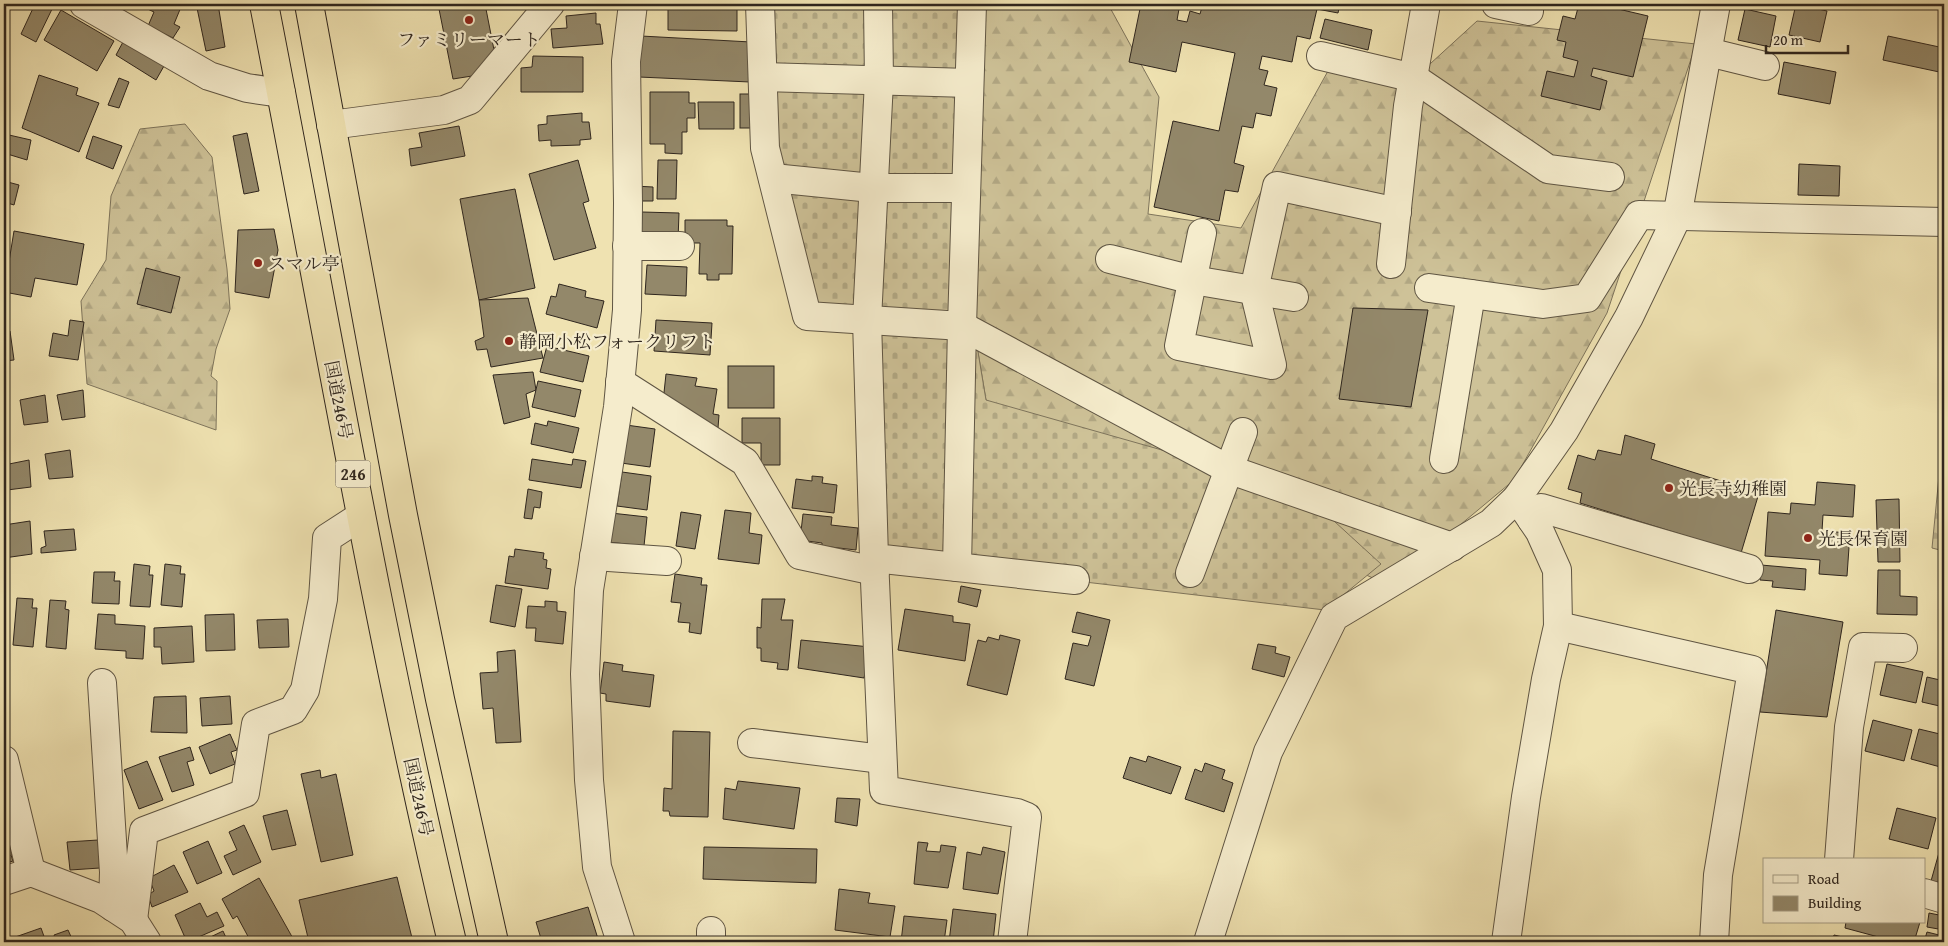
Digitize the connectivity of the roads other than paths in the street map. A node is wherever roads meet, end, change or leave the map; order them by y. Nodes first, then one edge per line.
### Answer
1 (84, 4) edge
2 (264, 4) edge
3 (309, 4) edge
4 (550, 4) edge
5 (633, 4) edge
6 (760, 4) edge
7 (878, 4) edge
8 (972, 4) edge
9 (1426, 4) edge
10 (1496, 4) edge
11 (1716, 4) edge
12 (1529, 11) dead end
13 (1708, 52) junction
14 (1321, 56) dead end
15 (1765, 66) dead end
16 (763, 77) junction
17 (1414, 78) junction
18 (879, 81) junction
19 (969, 84) junction
20 (281, 92) junction
21 (331, 125) junction
22 (1610, 177) dead end
23 (773, 178) junction
24 (872, 188) junction
25 (966, 188) junction
26 (1397, 212) junction
27 (1677, 217) junction
28 (1944, 222) edge
29 (1202, 233) dead end
30 (627, 246) junction
31 (680, 246) dead end
32 (1110, 258) dead end
33 (1392, 264) dead end
34 (1193, 280) junction
35 (1429, 288) dead end
36 (1254, 290) junction
37 (1471, 294) junction
38 (1294, 297) dead end
39 (867, 320) junction
40 (962, 326) junction
41 (620, 382) junction
42 (1243, 432) dead end
43 (1444, 459) dead end
44 (1228, 469) junction
45 (1525, 509) junction
46 (361, 516) junction
47 (1452, 547) junction
48 (594, 556) junction
49 (667, 561) dead end
50 (874, 564) junction
51 (957, 567) junction
52 (1749, 569) dead end
53 (1190, 573) dead end
54 (1075, 580) dead end
55 (1558, 626) junction
56 (1903, 648) dead end
57 (102, 683) dead end
58 (752, 743) dead end
59 (882, 759) junction
60 (4, 760) edge
61 (1839, 858) edge
62 (31, 872) junction
63 (4, 881) edge
64 (1926, 894) edge
65 (1944, 899) edge
66 (123, 913) junction
67 (147, 942) edge
68 (452, 942) edge
69 (494, 942) edge
70 (621, 942) edge
71 (1012, 942) edge
72 (1208, 942) edge
73 (1506, 942) edge
74 (1714, 942) edge

1 - 20 street
2 - 20 highway, 国道246号 / 246
3 - 21 highway, 246
4 - 21 street
5 - 30 street
6 - 16 street
7 - 18 street
8 - 19 street
9 - 17 street
10 - 12 street
11 - 13 street
13 - 15 street
13 - 27 street
14 - 17 street
16 - 18 street
16 - 23 street
17 - 22 street
17 - 26 street
18 - 19 street
18 - 24 street
19 - 25 street
20 - 46 highway, 国道246号 / 246
21 - 69 highway, 246
23 - 24 street
23 - 39 street
24 - 25 street
24 - 39 street
25 - 40 street
26 - 33 street
26 - 36 street
27 - 28 street
27 - 37 street
27 - 45 street
29 - 34 street
30 - 31 street
30 - 41 street
32 - 34 street
34 - 36 street
34 - 36 street
35 - 37 street
36 - 38 street
37 - 43 street
39 - 40 street
39 - 50 street
40 - 44 street
40 - 51 street
41 - 48 street
41 - 50 street
42 - 44 street
44 - 47 street
44 - 53 street
45 - 47 street
45 - 52 street
45 - 55 street
46 - 66 street
46 - 68 highway, 国道246号 / 246
47 - 72 street
48 - 49 street
48 - 70 street
50 - 51 street
50 - 59 street
51 - 54 street
55 - 73 street
55 - 74 street
56 - 61 street
57 - 66 street
58 - 59 street
59 - 71 street
60 - 62 street
62 - 63 street
62 - 66 street
64 - 65 street
66 - 67 street

